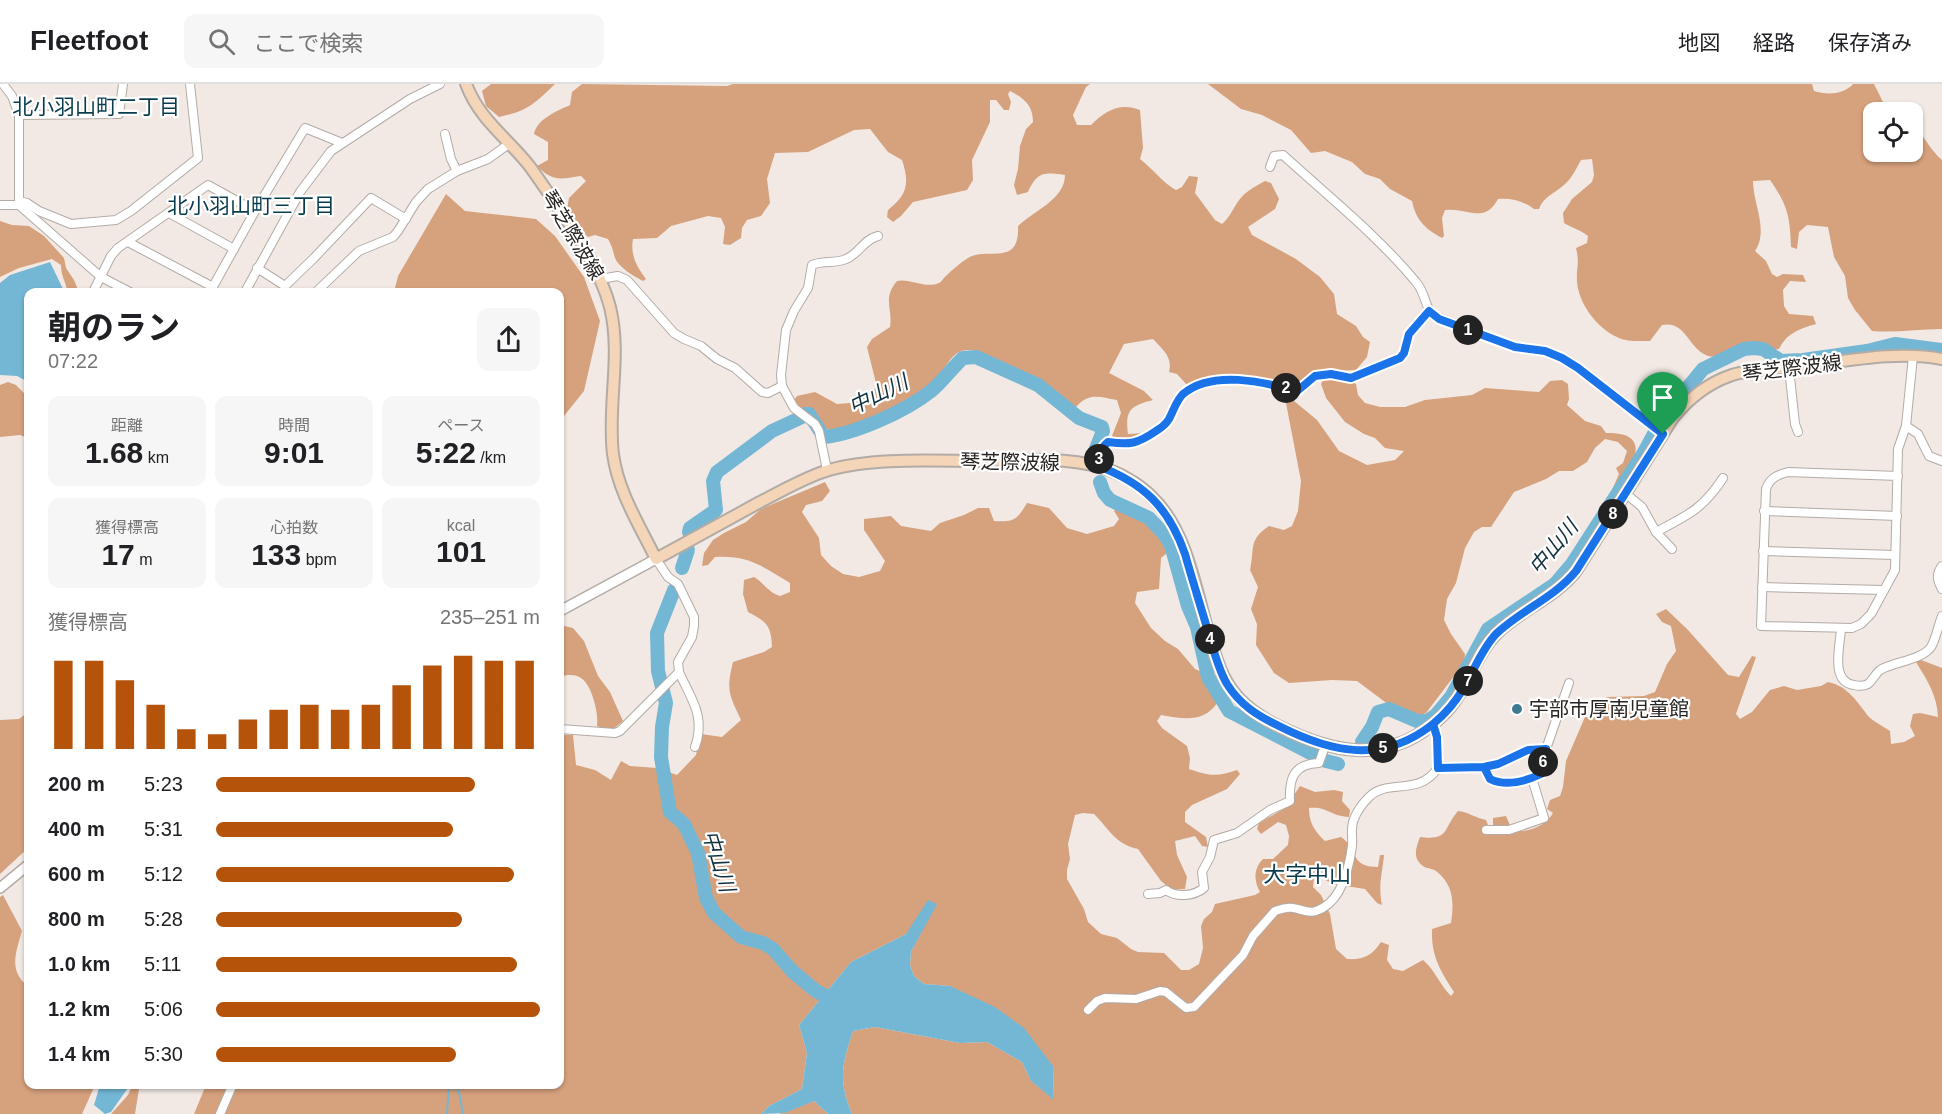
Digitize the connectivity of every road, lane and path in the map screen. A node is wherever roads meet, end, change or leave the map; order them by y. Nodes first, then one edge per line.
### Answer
1 (3, 84) edge
2 (123, 84) edge
3 (189, 84) edge
4 (440, 84) edge
5 (466, 84) edge
6 (18, 115) junction
7 (445, 134) dead end
8 (342, 143) junction
9 (510, 143) junction
10 (1270, 167) dead end
11 (457, 171) junction
12 (19, 203) junction
13 (0, 205) edge
14 (255, 211) junction
15 (168, 213) junction
16 (406, 219) junction
17 (878, 236) dead end
18 (128, 242) junction
19 (234, 249) junction
20 (257, 268) junction
21 (101, 278) junction
22 (600, 279) junction
23 (95, 288) edge
24 (122, 288) edge
25 (208, 288) edge
26 (213, 288) edge
27 (247, 288) edge
28 (320, 288) edge
29 (1429, 311) junction
30 (1913, 356) junction
31 (1942, 359) edge
32 (1789, 368) junction
33 (782, 386) junction
34 (1906, 426) junction
35 (1658, 431) junction
36 (1798, 432) dead end
37 (1942, 461) edge
38 (1098, 466) junction
39 (827, 470) junction
40 (1898, 476) junction
41 (1724, 478) dead end
42 (1626, 493) junction
43 (1764, 511) junction
44 (1897, 516) junction
45 (1656, 532) junction
46 (1672, 549) dead end
47 (1763, 551) junction
48 (1895, 555) junction
49 (656, 559) junction
50 (1942, 566) edge
51 (1762, 587) junction
52 (1884, 590) junction
53 (1942, 590) edge
54 (564, 609) edge
55 (1942, 616) edge
56 (1840, 629) junction
57 (679, 672) junction
58 (1569, 684) dead end
59 (1433, 724) junction
60 (564, 729) edge
61 (1325, 746) junction
62 (695, 747) dead end
63 (1546, 749) junction
64 (1484, 767) junction
65 (1438, 768) junction
66 (1532, 778) junction
67 (1486, 830) dead end
68 (24, 868) edge
69 (0, 888) edge
70 (1148, 894) dead end
71 (1088, 1010) dead end
72 (231, 1089) edge
73 (220, 1114) edge

1 - 6 street
2 - 6 street
3 - 12 street
4 - 8 street
5 - 9 main road, 琴芝際波線
6 - 12 street
7 - 11 street
8 - 14 street
8 - 20 street
9 - 11 street
9 - 22 main road, 琴芝際波線
10 - 29 street
11 - 16 street
12 - 13 street
12 - 21 street
14 - 15 street
14 - 19 street
15 - 18 street
15 - 19 street
16 - 20 street
16 - 28 street
17 - 33 street
18 - 21 street
18 - 25 street
19 - 26 street
20 - 27 street
21 - 23 street
21 - 24 street
22 - 33 street
22 - 49 main road, 琴芝際波線
29 - 35 street
29 - 38 street
30 - 31 main road, 琴芝際波線
30 - 32 main road, 琴芝際波線
30 - 34 street
32 - 35 main road, 琴芝際波線
32 - 36 street
33 - 39 street
34 - 37 street
34 - 40 street
35 - 42 main road, 琴芝際波線
38 - 39 main road, 琴芝際波線
38 - 61 main road, 琴芝際波線
39 - 49 main road, 琴芝際波線
40 - 43 street
40 - 44 street
41 - 45 street
42 - 45 street
42 - 59 main road, 琴芝際波線
43 - 44 street
43 - 47 street
44 - 48 street
45 - 46 street
47 - 48 street
47 - 51 street
48 - 52 street
49 - 54 street
49 - 57 street
50 - 53 street
51 - 52 street
51 - 56 street
52 - 56 street
55 - 56 street
57 - 60 street
57 - 62 street
58 - 63 street
59 - 61 main road, 琴芝際波線
59 - 65 street
61 - 70 street
63 - 64 street
63 - 66 street
64 - 65 street
64 - 66 street
65 - 71 street
66 - 67 street
68 - 69 street
72 - 73 street

